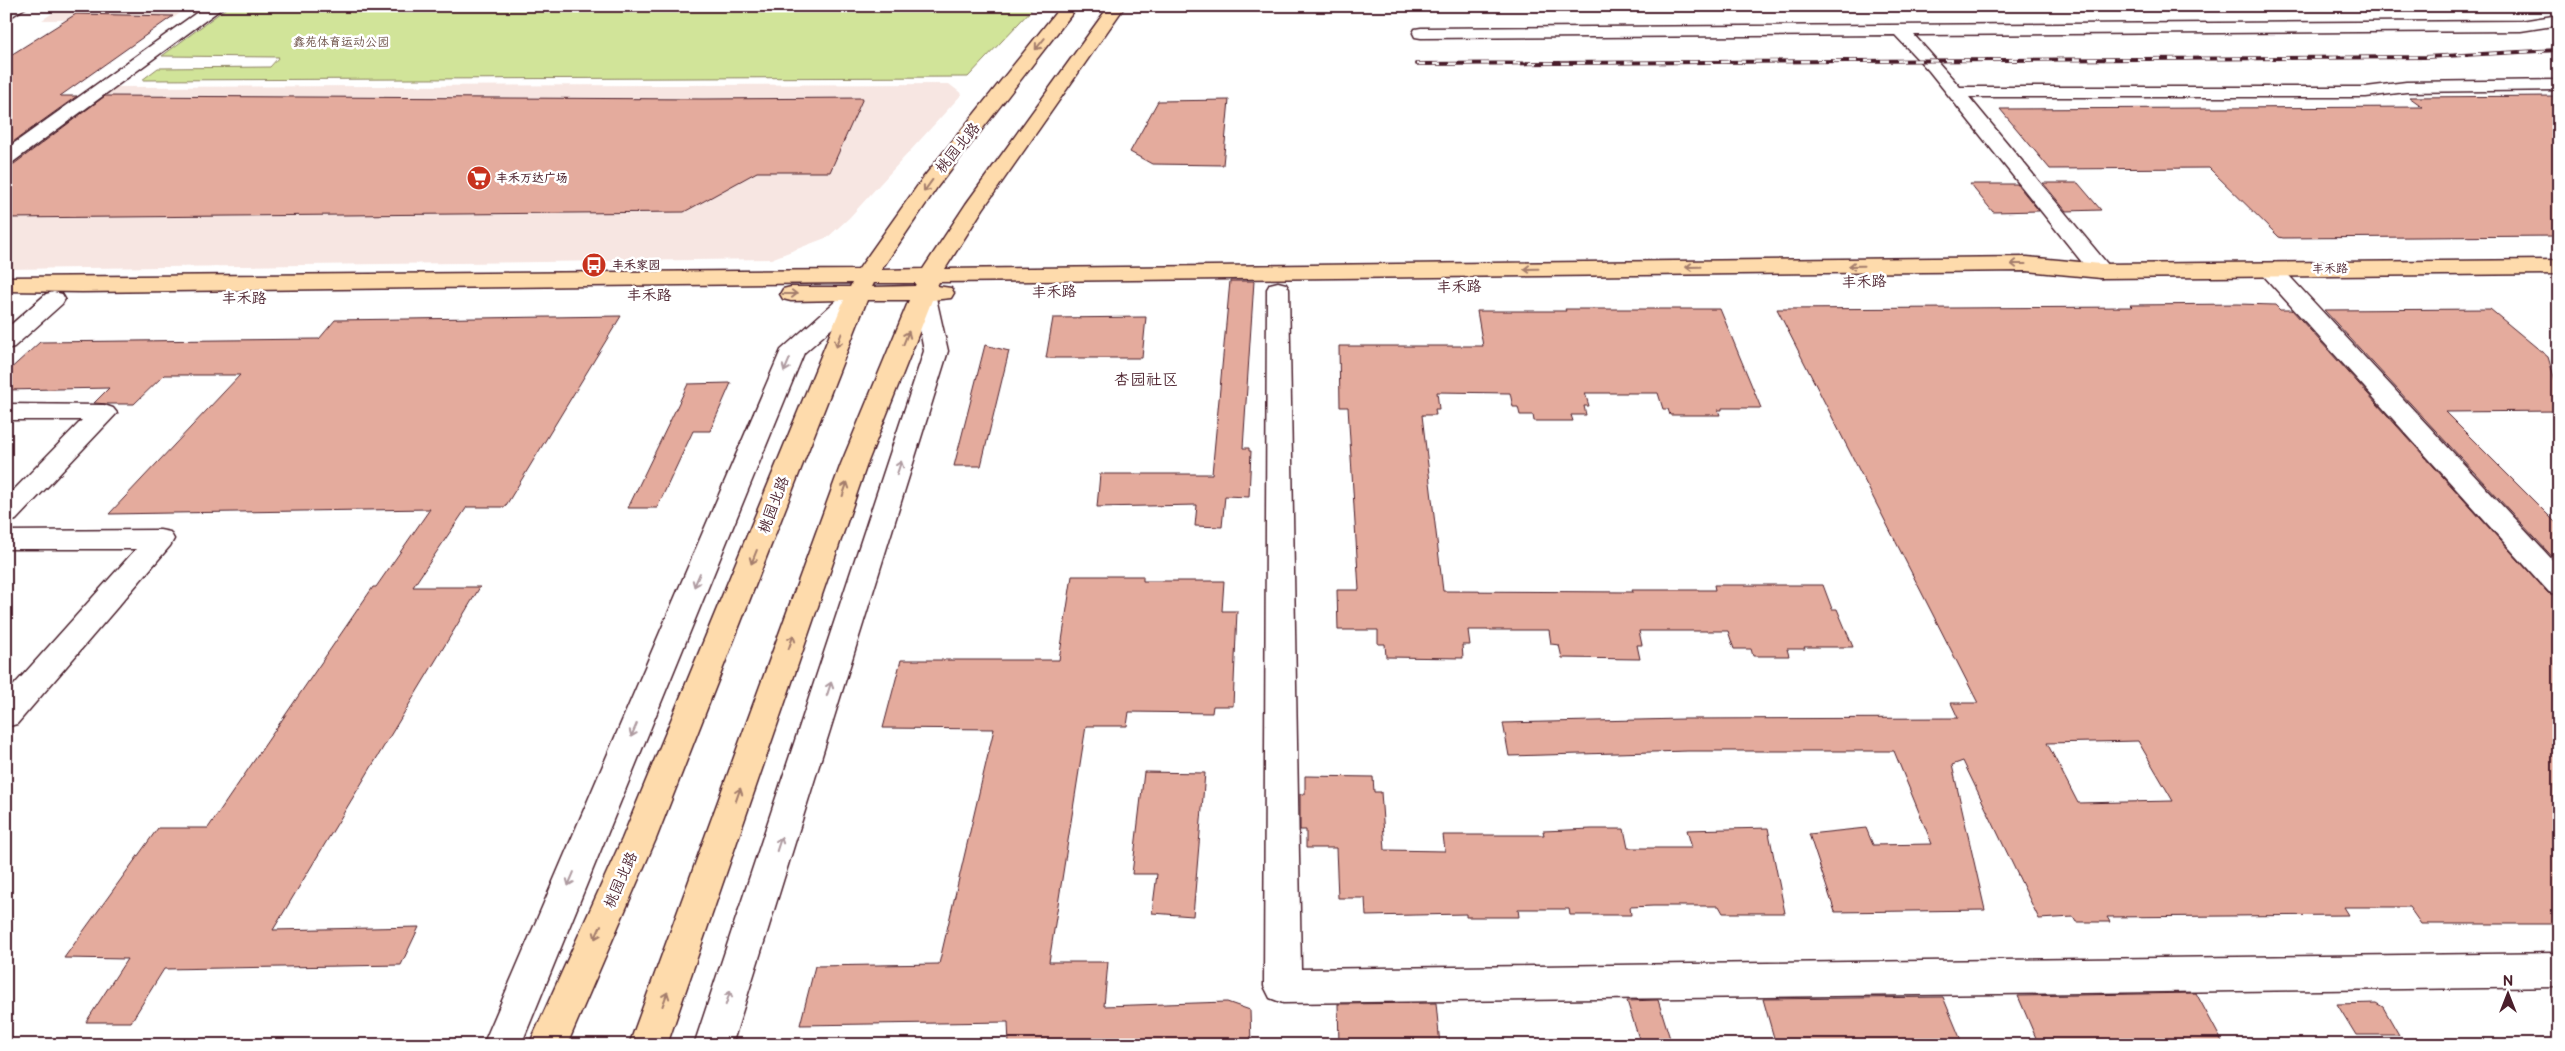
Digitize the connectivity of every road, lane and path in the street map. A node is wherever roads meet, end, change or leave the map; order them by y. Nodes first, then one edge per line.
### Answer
1 (20, 6) edge
2 (217, 6) edge
3 (1070, 6) edge
4 (1117, 6) edge
5 (6, 14) edge
6 (2559, 20) edge
7 (1899, 28) junction
8 (1420, 33) dead end
9 (2559, 85) edge
10 (1955, 92) junction
11 (6, 158) edge
12 (2559, 267) edge
13 (2270, 270) junction
14 (2102, 272) junction
15 (6, 284) edge
16 (861, 284) junction
17 (928, 284) junction
18 (1278, 289) junction
19 (6, 299) edge
20 (54, 299) junction
21 (6, 342) edge
22 (6, 412) edge
23 (6, 514) edge
24 (6, 540) edge
25 (2559, 585) edge
26 (6, 715) edge
27 (2559, 970) edge
28 (502, 1045) edge
29 (548, 1045) edge
30 (648, 1045) edge
31 (713, 1045) edge

1 - 5 street
2 - 11 street
3 -> 16 main road, 桃园北路
4 - 17 main road
6 - 7 street
7 - 8 street
7 - 10 street
9 - 10 street
10 - 14 street
12 - 13 main road, 丰禾路
13 - 14 main road, 丰禾路
13 - 25 street
14 -> 17 main road, 丰禾路
14 - 18 main road, 丰禾路
15 - 16 main road, 丰禾路
16 - 17 main road, 丰禾路
20 -> 16 main road, 丰禾路
16 -> 28 street
16 -> 29 main road, 桃园北路
17 - 18 main road, 丰禾路
30 -> 17 main road
31 -> 17 street
18 - 27 street
19 - 20 main road, 丰禾路
20 - 21 street
22 - 23 street
24 - 26 street

